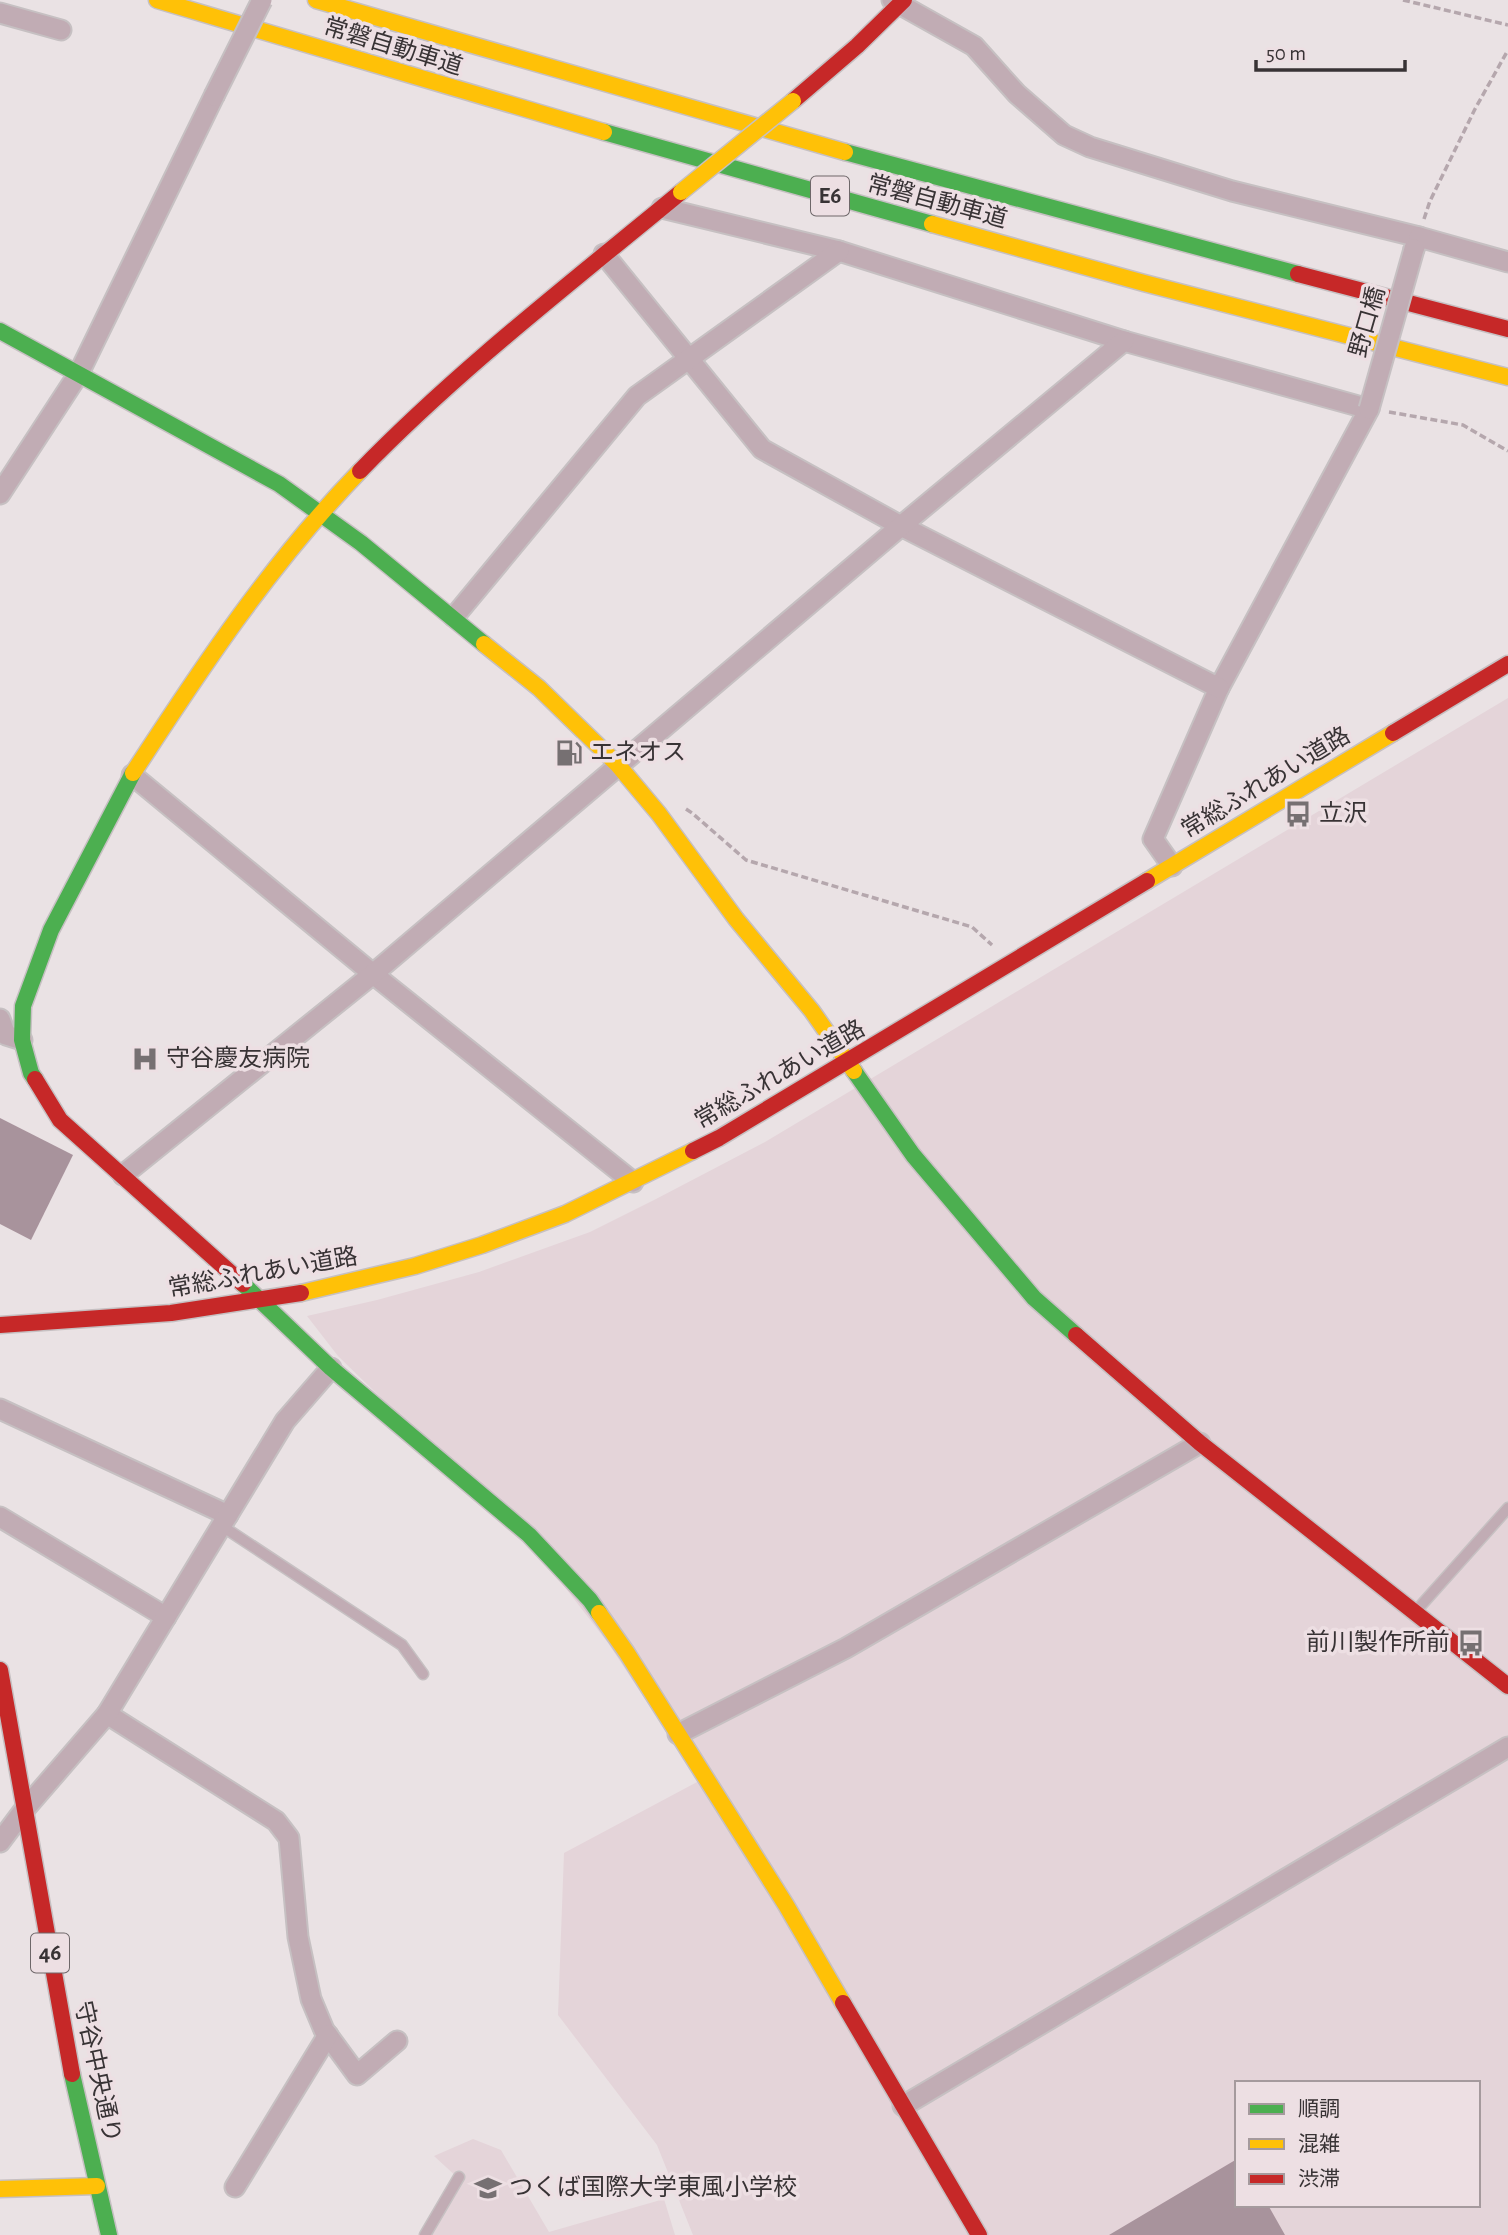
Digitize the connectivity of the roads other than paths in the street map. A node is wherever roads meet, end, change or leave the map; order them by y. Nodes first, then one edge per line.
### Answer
1 (156, 0) edge
2 (262, 0) edge
3 (316, 0) edge
4 (899, 1) edge
5 (0, 13) edge
6 (61, 30) dead end
7 (662, 208) junction
8 (1417, 243) junction
9 (839, 251) junction
10 (604, 254) junction
11 (1508, 262) edge
12 (1508, 329) edge
13 (0, 331) edge
14 (1124, 341) junction
15 (690, 358) junction
16 (79, 373) junction
17 (1508, 377) edge
18 (1369, 409) junction
19 (0, 494) edge
20 (318, 514) junction
21 (901, 526) junction
22 (454, 617) junction
23 (1508, 664) edge
24 (1219, 688) junction
25 (618, 765) junction
26 (132, 775) junction
27 (1172, 866) junction
28 (373, 974) junction
29 (0, 1019) edge
30 (22, 1040) junction
31 (847, 1062) junction
32 (123, 1175) junction
33 (633, 1182) junction
34 (261, 1300) junction
35 (0, 1325) edge
36 (331, 1368) junction
37 (0, 1409) edge
38 (1200, 1443) junction
39 (1508, 1508) edge
40 (0, 1517) edge
41 (225, 1521) junction
42 (1416, 1611) junction
43 (166, 1617) junction
44 (0, 1670) edge
45 (423, 1674) dead end
46 (1508, 1686) edge
47 (107, 1714) junction
48 (678, 1734) junction
49 (1508, 1747) edge
50 (24, 1810) junction
51 (2, 1833) edge
52 (328, 2035) junction
53 (397, 2041) dead end
54 (903, 2106) junction
55 (458, 2178) dead end
56 (97, 2186) junction
57 (235, 2187) dead end
58 (0, 2189) edge
59 (109, 2235) edge
60 (425, 2235) edge
61 (979, 2235) edge

1 - 17 main road, 常磐自動車道 / E6
2 - 16 street, bridge
3 - 12 main road, 常磐自動車道 / E6
4 - 7 main road, bridge
4 - 8 street
5 - 6 street
7 - 9 street
7 - 10 main road
8 - 11 street
8 - 18 street, 野口橋, bridge
9 - 14 street
9 - 15 street
10 - 15 street
10 - 20 main road
13 - 16 main road
14 - 18 street
14 - 21 street
15 - 21 street
15 - 22 street
16 - 19 street
16 - 20 main road
18 - 24 street, 野口橋
20 - 22 main road
20 - 26 main road
21 - 24 street
21 - 25 street
22 - 25 main road
23 - 27 main road, 常総ふれあい道路
24 - 27 street, 野口橋
25 - 28 street
25 - 31 main road
26 - 28 street
26 - 30 main road
27 - 31 main road, 常総ふれあい道路
28 - 32 street
28 - 33 street
29 - 30 street
30 - 32 main road
31 - 33 main road, 常総ふれあい道路
31 - 38 main road
32 - 34 main road
33 - 34 main road, 常総ふれあい道路
34 - 35 main road, 常総ふれあい道路
34 - 36 main road
36 - 41 street
36 - 48 main road
37 - 41 street
38 - 42 main road
38 - 48 street
39 - 42 lane
40 - 43 street
41 - 43 street
41 - 45 lane
42 - 46 main road
43 - 47 street
44 - 50 main road, 守谷中央通り / 46
47 - 50 street
47 - 52 street
48 - 54 main road
49 - 54 street
50 - 51 street
50 - 56 main road, 守谷中央通り / 46
52 - 53 street
52 - 57 street
54 - 61 main road
55 - 60 lane
56 - 58 main road
56 - 59 main road, 守谷中央通り / 46

